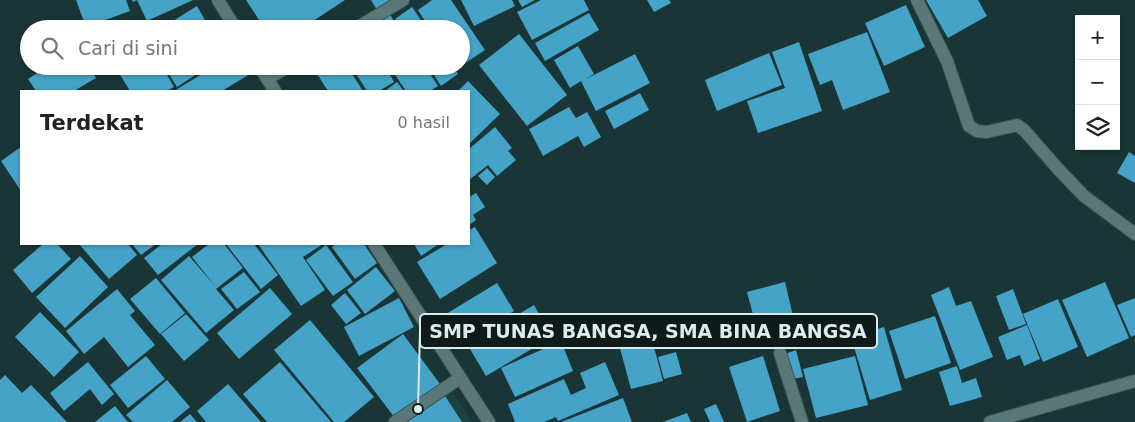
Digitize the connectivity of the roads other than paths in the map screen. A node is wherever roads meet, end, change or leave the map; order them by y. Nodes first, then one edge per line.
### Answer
1 (218, 0) edge
2 (403, 0) edge
3 (917, 0) edge
4 (230, 20) edge
5 (370, 20) edge
6 (265, 75) edge
7 (274, 75) edge
8 (267, 79) junction
9 (274, 90) edge
10 (1135, 234) edge
11 (375, 245) edge
12 (780, 353) dead end
13 (460, 378) junction
14 (1135, 381) edge
15 (395, 422) edge
16 (489, 422) edge
17 (802, 422) edge
18 (990, 422) edge

1 - 4 street
2 - 5 street
3 - 10 street
6 - 8 street
7 - 8 street
8 - 9 street
11 - 13 street
12 - 17 street
13 - 15 street
13 - 16 street
14 - 18 street

